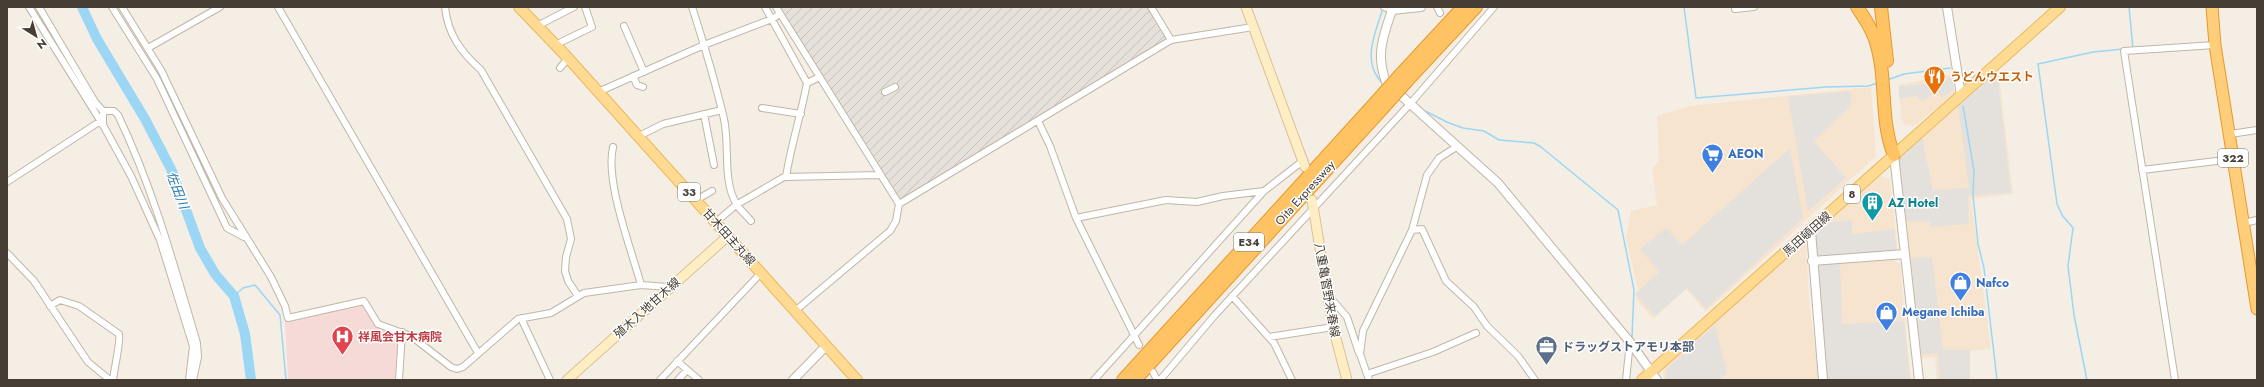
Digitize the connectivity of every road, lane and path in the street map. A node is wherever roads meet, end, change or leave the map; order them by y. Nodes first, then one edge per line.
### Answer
1 (29, 7) edge
2 (39, 7) edge
3 (112, 7) edge
4 (122, 7) edge
5 (220, 7) edge
6 (278, 7) edge
7 (445, 7) edge
8 (519, 7) edge
9 (574, 7) edge
10 (584, 7) edge
11 (692, 7) edge
12 (776, 7) edge
13 (1151, 7) edge
14 (1246, 7) edge
15 (1384, 7) edge
16 (1421, 7) edge
17 (1463, 7) edge
18 (1476, 7) edge
19 (1494, 7) edge
20 (1735, 7) edge
21 (1754, 7) edge
22 (1857, 7) edge
23 (1881, 7) edge
24 (1947, 7) edge
25 (2060, 7) edge
26 (2212, 7) edge
27 (767, 8) edge
28 (1393, 9) edge
29 (780, 14) junction
30 (772, 19) junction
31 (537, 26) junction
32 (624, 26) dead end
33 (1253, 27) junction
34 (796, 39) junction
35 (1171, 40) junction
36 (1453, 43) dead end
37 (555, 45) junction
38 (704, 45) junction
39 (786, 45) junction
40 (2215, 45) junction
41 (148, 48) junction
42 (1456, 50) junction
43 (568, 58) junction
44 (560, 68) dead end
45 (644, 72) junction
46 (633, 76) junction
47 (820, 77) junction
48 (1404, 78) junction
49 (807, 83) junction
50 (895, 87) dead end
51 (643, 88) dead end
52 (598, 92) junction
53 (885, 92) dead end
54 (1961, 95) junction
55 (1410, 104) junction
56 (1378, 106) junction
57 (762, 108) dead end
58 (722, 110) junction
59 (103, 111) junction
60 (704, 114) junction
61 (801, 114) junction
62 (1038, 121) junction
63 (103, 126) junction
64 (2257, 130) edge
65 (2230, 134) junction
66 (637, 137) junction
67 (613, 146) dead end
68 (1458, 146) junction
69 (1894, 155) junction
70 (2233, 159) junction
71 (1304, 164) joint
72 (714, 165) dead end
73 (2142, 170) junction
74 (880, 175) junction
75 (786, 177) junction
76 (7, 182) edge
77 (712, 191) dead end
78 (1264, 191) junction
79 (696, 200) junction
80 (899, 204) junction
81 (1312, 204) junction
82 (736, 205) junction
83 (1076, 218) junction
84 (2257, 220) edge
85 (751, 221) dead end
86 (716, 222) junction
87 (2243, 223) junction
88 (1412, 230) junction
89 (1811, 231) junction
90 (728, 236) junction
91 (245, 237) junction
92 (7, 253) edge
93 (1905, 254) junction
94 (1812, 261) junction
95 (761, 273) junction
96 (2255, 280) edge
97 (641, 285) junction
98 (669, 287) junction
99 (1328, 295) junction
100 (578, 296) junction
101 (1232, 296) junction
102 (2257, 303) edge
103 (50, 306) junction
104 (795, 310) junction
105 (521, 318) junction
106 (1333, 327) junction
107 (402, 332) junction
108 (1476, 333) dead end
109 (1132, 335) junction
110 (1269, 337) junction
111 (1630, 342) junction
112 (1139, 345) dead end
113 (826, 346) junction
114 (478, 353) junction
115 (1360, 354) junction
116 (677, 361) junction
117 (687, 370) junction
118 (1153, 372) dead end
119 (1654, 376) edge
120 (1368, 377) edge
121 (696, 379) edge
122 (110, 380) edge
123 (113, 380) edge
124 (189, 380) edge
125 (193, 380) edge
126 (399, 380) edge
127 (550, 380) edge
128 (567, 380) edge
129 (660, 380) edge
130 (678, 380) edge
131 (793, 380) edge
132 (857, 380) edge
133 (1094, 380) edge
134 (1123, 380) edge
135 (1135, 380) edge
136 (1158, 380) edge
137 (1292, 380) edge
138 (1347, 380) edge
139 (1535, 380) edge
140 (1626, 380) edge
141 (1642, 380) edge
142 (1823, 380) edge
143 (1919, 380) edge
144 (2174, 380) edge

1 - 63 street
2 - 59 street
3 - 91 street
4 - 41 street
5 - 41 street
6 - 114 street
7 - 100 street
8 - 31 main road, 甘木田主丸線 / 33
9 - 31 street
10 - 37 street
11 - 38 street
12 - 29 street
13 - 35 street
14 - 33 main road
15 - 28 street
16 - 28 street
17 - 48 highway, Oita Expressway / E34
18 - 48 highway, Oita Expressway / E34
19 - 42 street
20 - 21 street
22 - 69 highway
23 - 69 highway
24 - 54 street
25 - 54 main road, 馬田頓田線 / 8
26 - 40 highway, 322
27 - 30 street
28 - 55 street
29 - 30 street
29 - 34 street
30 - 38 street
30 - 39 street
31 - 37 main road, 甘木田主丸線 / 33
32 - 45 street
33 - 35 street
33 - 71 main road
34 - 39 street
34 - 47 street
35 - 62 street
36 - 42 street
37 - 43 main road, 甘木田主丸線 / 33
38 - 45 street
38 - 58 street
39 - 49 street
40 - 65 highway, 322
40 - 73 street
41 - 91 street
42 - 55 street
43 - 44 street
43 - 52 main road, 甘木田主丸線 / 33
45 - 46 street
46 - 51 street
46 - 52 street
47 - 49 street
47 - 74 street
48 - 56 highway, Oita Expressway / E34, bridge
49 - 61 street
50 - 53 street
52 - 66 main road, 甘木田主丸線 / 33
54 - 69 main road, 馬田頓田線 / 8
55 - 68 street
55 - 81 street
56 - 134 highway, Oita Expressway / E34
56 - 135 highway, Oita Expressway / E34
57 - 61 street
58 - 60 street
58 - 82 street
59 - 63 street
59 - 125 street
60 - 66 street
60 - 72 street
61 - 75 street
62 - 80 street
62 - 83 street
63 - 76 street
63 - 124 street
64 - 65 street
65 - 70 highway, 322
66 - 79 main road, 甘木田主丸線 / 33
67 - 97 street
68 - 88 street
68 - 111 street
69 - 89 main road, 馬田頓田線 / 8
69 - 93 street
70 - 73 street
70 - 87 highway, 322
71 - 78 street
73 - 144 street
74 - 75 street
74 - 80 street
75 - 82 street
77 - 79 street
78 - 83 street
78 - 109 street
79 - 86 main road, 甘木田主丸線 / 33
80 - 104 street
81 - 99 main road, 八重亀菅野来春線
81 - 101 street
82 - 85 street
82 - 86 street
83 - 109 street
84 - 87 street
86 - 90 main road, 甘木田主丸線 / 33
87 - 96 highway, 322
88 - 115 street
88 - 139 street
89 - 94 street
89 - 119 main road, 馬田頓田線 / 8
90 - 95 main road, 甘木田主丸線 / 33
90 - 98 main road, 殖木入地甘木線
91 - 107 street
92 - 103 street
93 - 94 street
93 - 143 street
94 - 142 street
95 - 104 main road, 甘木田主丸線 / 33
95 - 116 street
96 - 102 highway, 322
97 - 98 street
97 - 100 street
98 - 128 main road, 殖木入地甘木線
99 - 106 main road, 八重亀菅野来春線
99 - 115 street
100 - 105 street
101 - 110 street
101 - 136 street
103 - 122 street
103 - 123 street
104 - 113 main road, 甘木田主丸線 / 33
105 - 114 street
105 - 127 street
106 - 110 street
106 - 138 main road, 八重亀菅野来春線
107 - 114 street
107 - 126 street
108 - 120 street
109 - 112 street
109 - 133 street
110 - 137 street
111 - 119 street
111 - 140 street
113 - 131 street
113 - 132 main road, 甘木田主丸線 / 33
115 - 120 street
116 - 117 street
116 - 129 street
117 - 121 street
117 - 130 street
118 - 136 street
119 - 141 main road, 馬田頓田線 / 8

